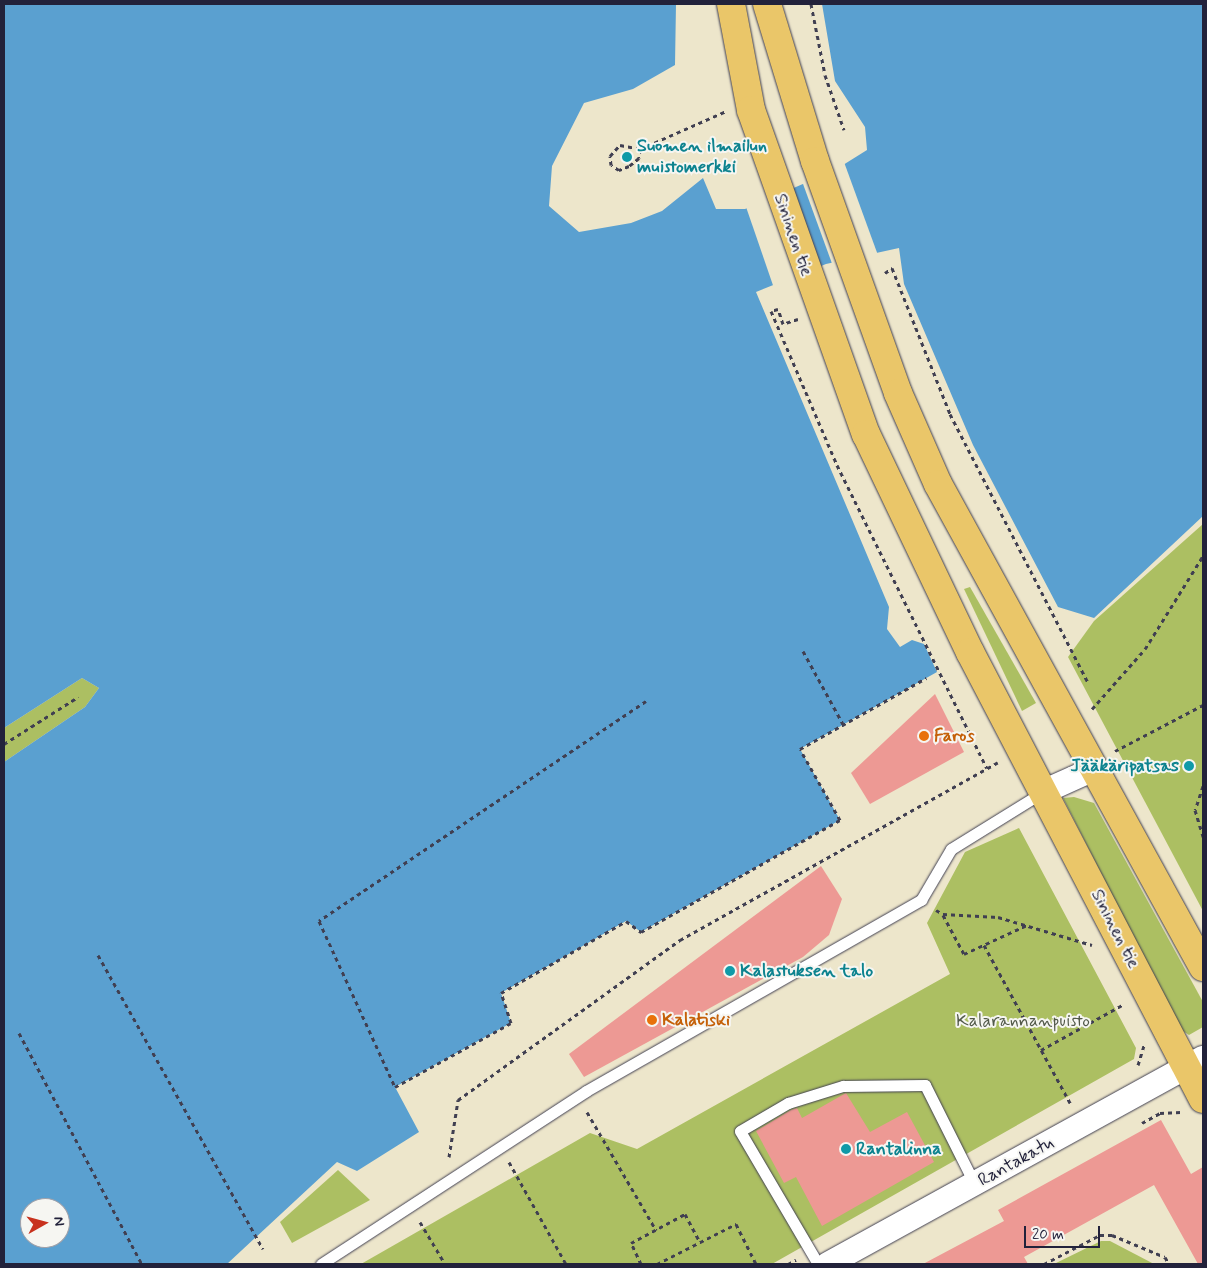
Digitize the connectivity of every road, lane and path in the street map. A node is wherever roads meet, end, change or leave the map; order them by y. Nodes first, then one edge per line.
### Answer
1 (732, 4) edge
2 (767, 4) edge
3 (811, 4) edge
4 (729, 109) dead end
5 (844, 130) dead end
6 (640, 149) junction
7 (888, 282) dead end
8 (807, 306) junction
9 (1203, 556) edge
10 (803, 651) dead end
11 (926, 678) dead end
12 (1088, 682) dead end
13 (78, 697) dead end
14 (646, 700) dead end
15 (1203, 705) edge
16 (1067, 722) junction
17 (843, 724) junction
18 (4, 744) edge
19 (1021, 747) junction
20 (1108, 761) junction
21 (1178, 765) dead end
22 (987, 768) junction
23 (1203, 786) edge
24 (1044, 791) junction
25 (1203, 837) edge
26 (921, 900) junction
27 (943, 914) junction
28 (1027, 925) junction
29 (984, 945) junction
30 (1094, 946) dead end
31 (98, 955) dead end
32 (1203, 967) edge
33 (1125, 1004) dead end
34 (19, 1033) dead end
35 (1041, 1050) junction
36 (1195, 1063) edge
37 (578, 1096) junction
38 (1203, 1098) edge
39 (1180, 1112) dead end
40 (1160, 1113) dead end
41 (1082, 1126) junction
42 (500, 1146) junction
43 (975, 1185) junction
44 (439, 1188) junction
45 (411, 1206) junction
46 (656, 1230) junction
47 (700, 1242) junction
48 (264, 1249) dead end
49 (669, 1258) junction
50 (142, 1264) edge
51 (321, 1264) edge
52 (445, 1264) edge
53 (566, 1264) edge
54 (641, 1264) edge
55 (657, 1264) edge
56 (673, 1264) edge
57 (756, 1264) edge
58 (818, 1264) edge
59 (828, 1264) edge
60 (1044, 1264) edge
61 (1168, 1264) edge

1 - 8 main road, Sininen tie
2 - 16 main road
3 - 5 path
4 - 6 path
6 - 6 path
7 - 12 path
8 - 19 main road, Sininen tie
8 - 22 path
9 - 16 path
10 - 17 path
11 - 17 path
13 - 18 path
14 - 17 path
15 - 20 path
16 - 20 main road
19 - 22 path
19 - 24 main road, Sininen tie
20 - 21 path
20 - 24 street
20 - 32 main road
22 - 44 path
23 - 25 path
24 - 26 lane
24 - 36 main road, Sininen tie
26 - 27 path
26 - 37 lane
27 - 28 path
27 - 29 path
28 - 29 path
28 - 30 path
29 - 35 path
31 - 48 path
33 - 35 path
34 - 50 path
35 - 41 path
36 - 38 main road, Sininen tie
36 - 41 street, Rantakatu
37 - 42 lane
37 - 46 path
39 - 40 path
41 - 43 street, Rantakatu
42 - 44 lane
42 - 53 path
43 - 58 lane
43 - 59 street, Rantakatu
44 - 45 lane
45 - 51 lane
45 - 52 path
46 - 47 path
46 - 54 path
47 - 49 path
47 - 57 path
49 - 55 path
49 - 56 path
60 - 61 path

